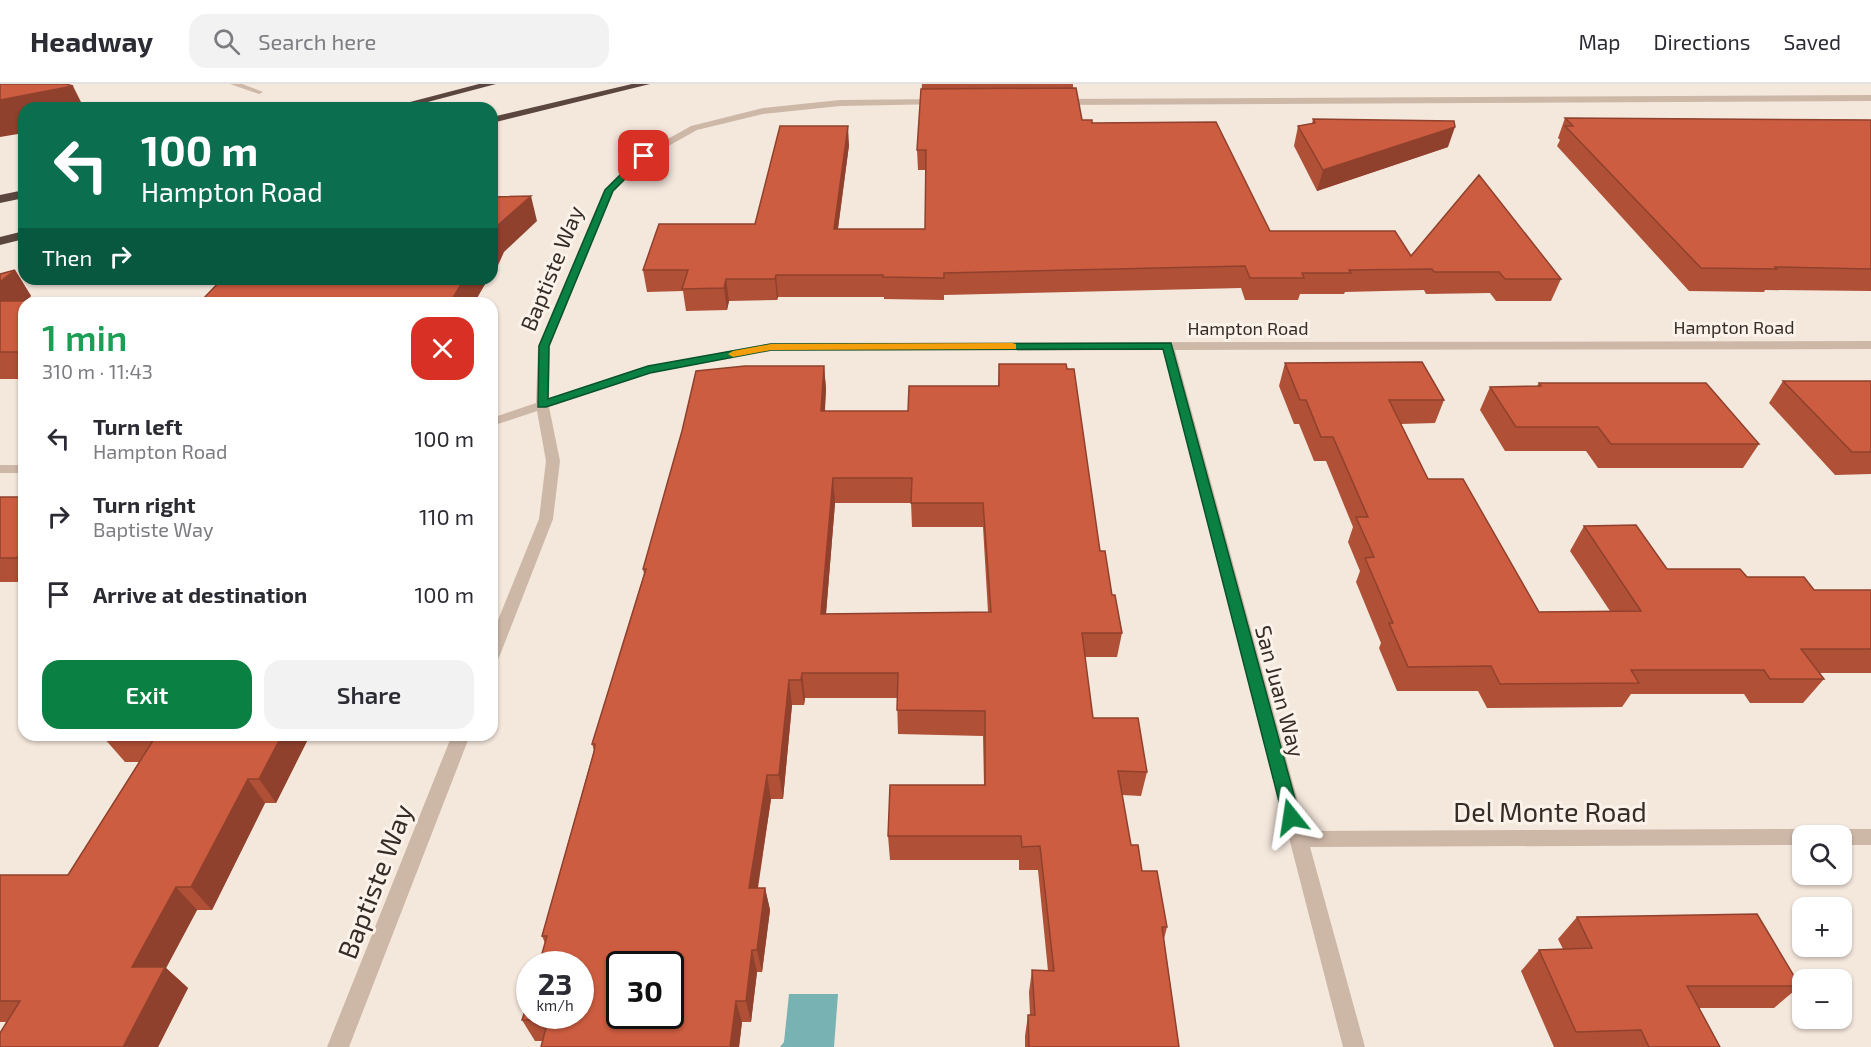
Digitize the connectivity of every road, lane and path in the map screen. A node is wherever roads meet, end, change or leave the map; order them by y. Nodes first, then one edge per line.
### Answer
1 (234, 84) edge
2 (491, 84) edge
3 (645, 84) edge
4 (259, 92) dead end
5 (1871, 98) edge
6 (417, 102) edge
7 (948, 102) edge
8 (1044, 102) edge
9 (498, 119) edge
10 (18, 195) edge
11 (0, 199) edge
12 (18, 237) edge
13 (0, 241) edge
14 (1871, 345) edge
15 (1168, 346) junction
16 (542, 405) junction
17 (498, 420) edge
18 (0, 469) edge
19 (18, 469) edge
20 (498, 641) edge
21 (459, 741) edge
22 (1792, 837) edge
23 (1852, 837) edge
24 (1871, 837) edge
25 (1297, 839) junction
26 (338, 1047) edge
27 (1354, 1047) edge

1 - 4 street
2 - 6 highway
3 - 9 highway
5 - 8 street
7 - 16 street, Baptiste Way
10 - 11 highway
12 - 13 highway
14 - 15 street, Hampton Road
15 - 16 street, Hampton Road
15 - 25 street, San Juan Way
16 - 17 street, Hampton Road
16 - 20 street, Baptiste Way
18 - 19 street
21 - 26 street, Baptiste Way
22 - 25 street, Del Monte Road
23 - 24 street
25 - 27 street, San Juan Way

